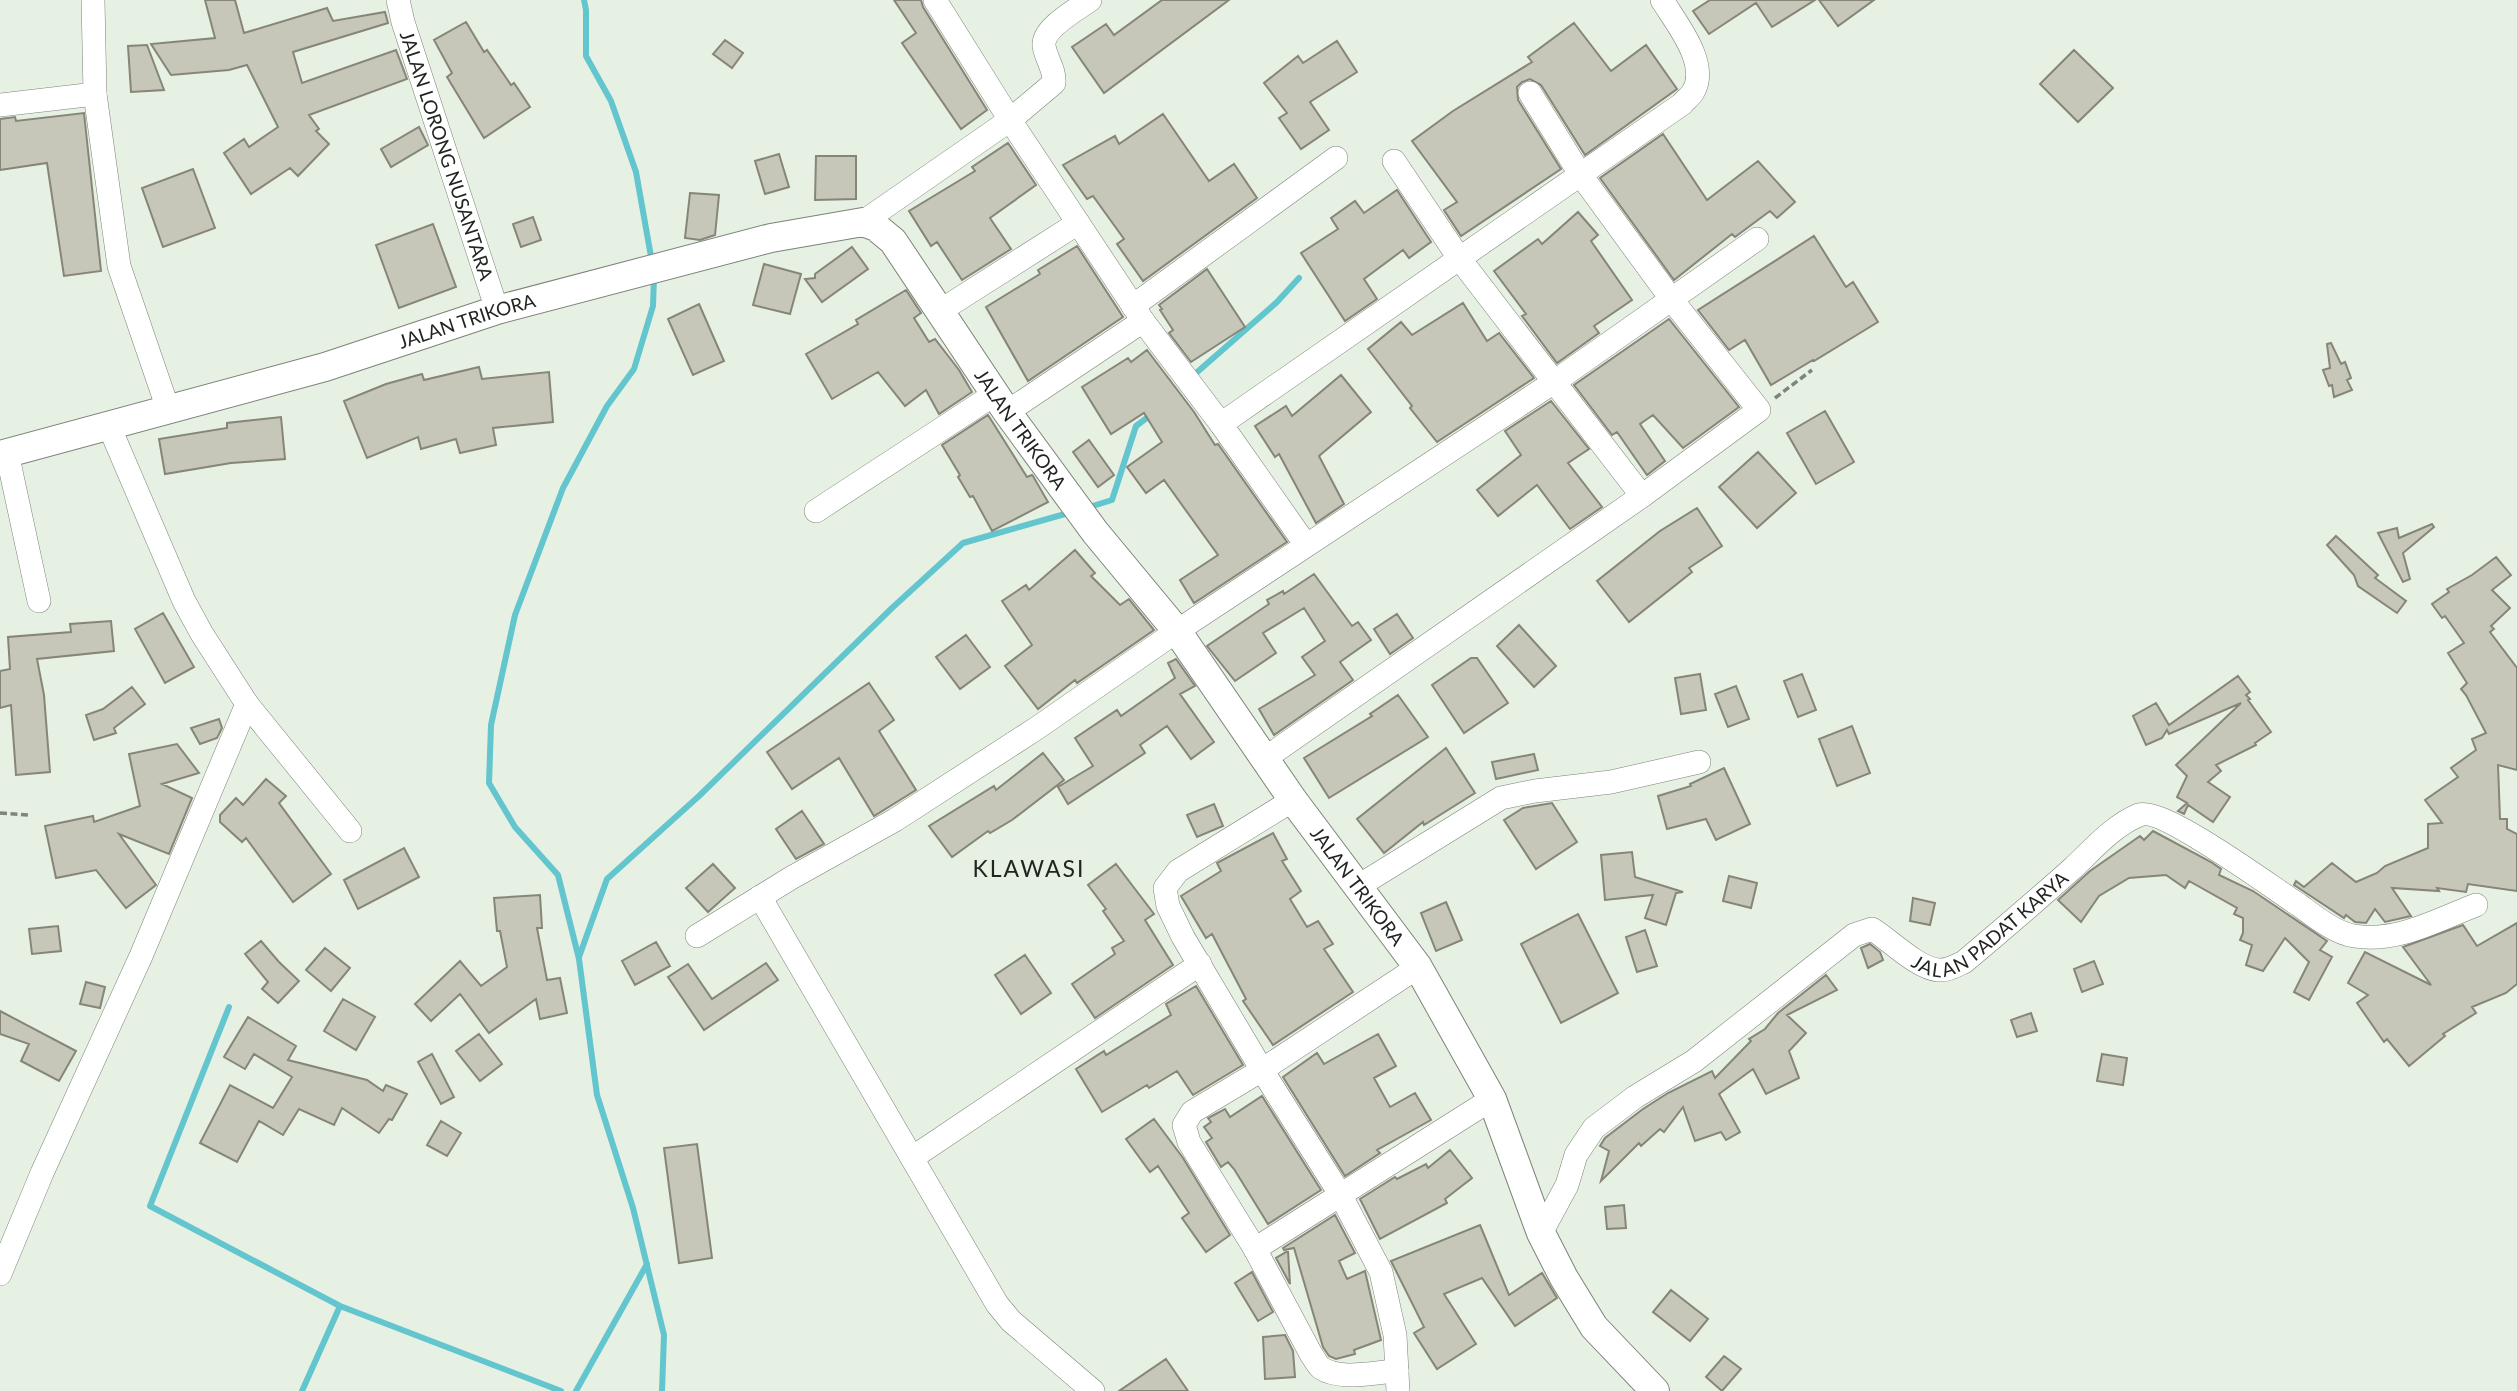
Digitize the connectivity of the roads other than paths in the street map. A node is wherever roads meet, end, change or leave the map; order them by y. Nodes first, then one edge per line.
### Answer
1 (93, 0) edge
2 (398, 0) edge
3 (935, 0) edge
4 (1090, 0) edge
5 (1662, 0) edge
6 (1530, 93) dead end
7 (95, 94) junction
8 (0, 106) edge
9 (1010, 120) junction
10 (1336, 158) dead end
11 (1394, 161) dead end
12 (1580, 174) junction
13 (863, 222) junction
14 (1078, 223) junction
15 (1757, 239) dead end
16 (1460, 258) junction
17 (1672, 300) junction
18 (496, 310) junction
19 (940, 311) junction
20 (1138, 313) junction
21 (1554, 382) junction
22 (1001, 403) junction
23 (169, 409) junction
24 (1221, 424) junction
25 (109, 426) junction
26 (4, 454) edge
27 (1642, 496) junction
28 (816, 511) dead end
29 (1306, 545) junction
30 (39, 601) dead end
31 (1177, 631) junction
32 (247, 704) junction
33 (1264, 759) junction
34 (1699, 762) dead end
35 (1293, 800) junction
36 (350, 831) dead end
37 (1357, 887) junction
38 (763, 903) junction
39 (2476, 905) dead end
40 (697, 936) dead end
41 (1200, 964) junction
42 (1418, 967) junction
43 (1262, 1070) junction
44 (1492, 1099) junction
45 (912, 1158) junction
46 (1340, 1194) junction
47 (1541, 1233) junction
48 (1255, 1248) junction
49 (0, 1274) edge
50 (1397, 1381) edge
51 (1093, 1391) edge
52 (1655, 1391) edge

1 - 7 street
2 - 18 street, JALAN LORONG NUSANTARA
3 - 9 street
4 - 9 street
5 - 12 street
6 - 12 street
7 - 8 street
7 - 23 street
9 - 13 street
9 - 14 street
10 - 20 street
11 - 16 street
12 - 16 street
12 - 17 street
13 - 18 street, JALAN TRIKORA
13 - 19 street, JALAN TRIKORA
14 - 19 street
14 - 20 street
15 - 17 street
16 - 21 street
16 - 24 street
17 - 21 street
17 - 27 street
18 - 23 street, JALAN TRIKORA
19 - 22 street, JALAN TRIKORA
20 - 22 street
20 - 24 street
21 - 27 street
21 - 29 street
22 - 28 street
22 - 31 street, JALAN TRIKORA
23 - 25 street, JALAN TRIKORA
24 - 29 street
25 - 26 street, JALAN TRIKORA
25 - 32 street
26 - 30 street
27 - 33 street
29 - 31 street
31 - 33 street, JALAN TRIKORA
31 - 38 street
32 - 36 street
32 - 49 street
33 - 35 street, JALAN TRIKORA
34 - 37 street
35 - 37 street, JALAN TRIKORA
35 - 41 street
37 - 42 street, JALAN TRIKORA
38 - 40 street
38 - 45 street
39 - 47 street, JALAN PADAT KARYA
41 - 43 street
41 - 45 street
42 - 43 street
42 - 44 street, JALAN TRIKORA
43 - 46 street
43 - 48 street
44 - 46 street
44 - 47 street, JALAN TRIKORA
45 - 51 street
46 - 48 street
46 - 50 street
47 - 52 street, JALAN TRIKORA
48 - 50 street

